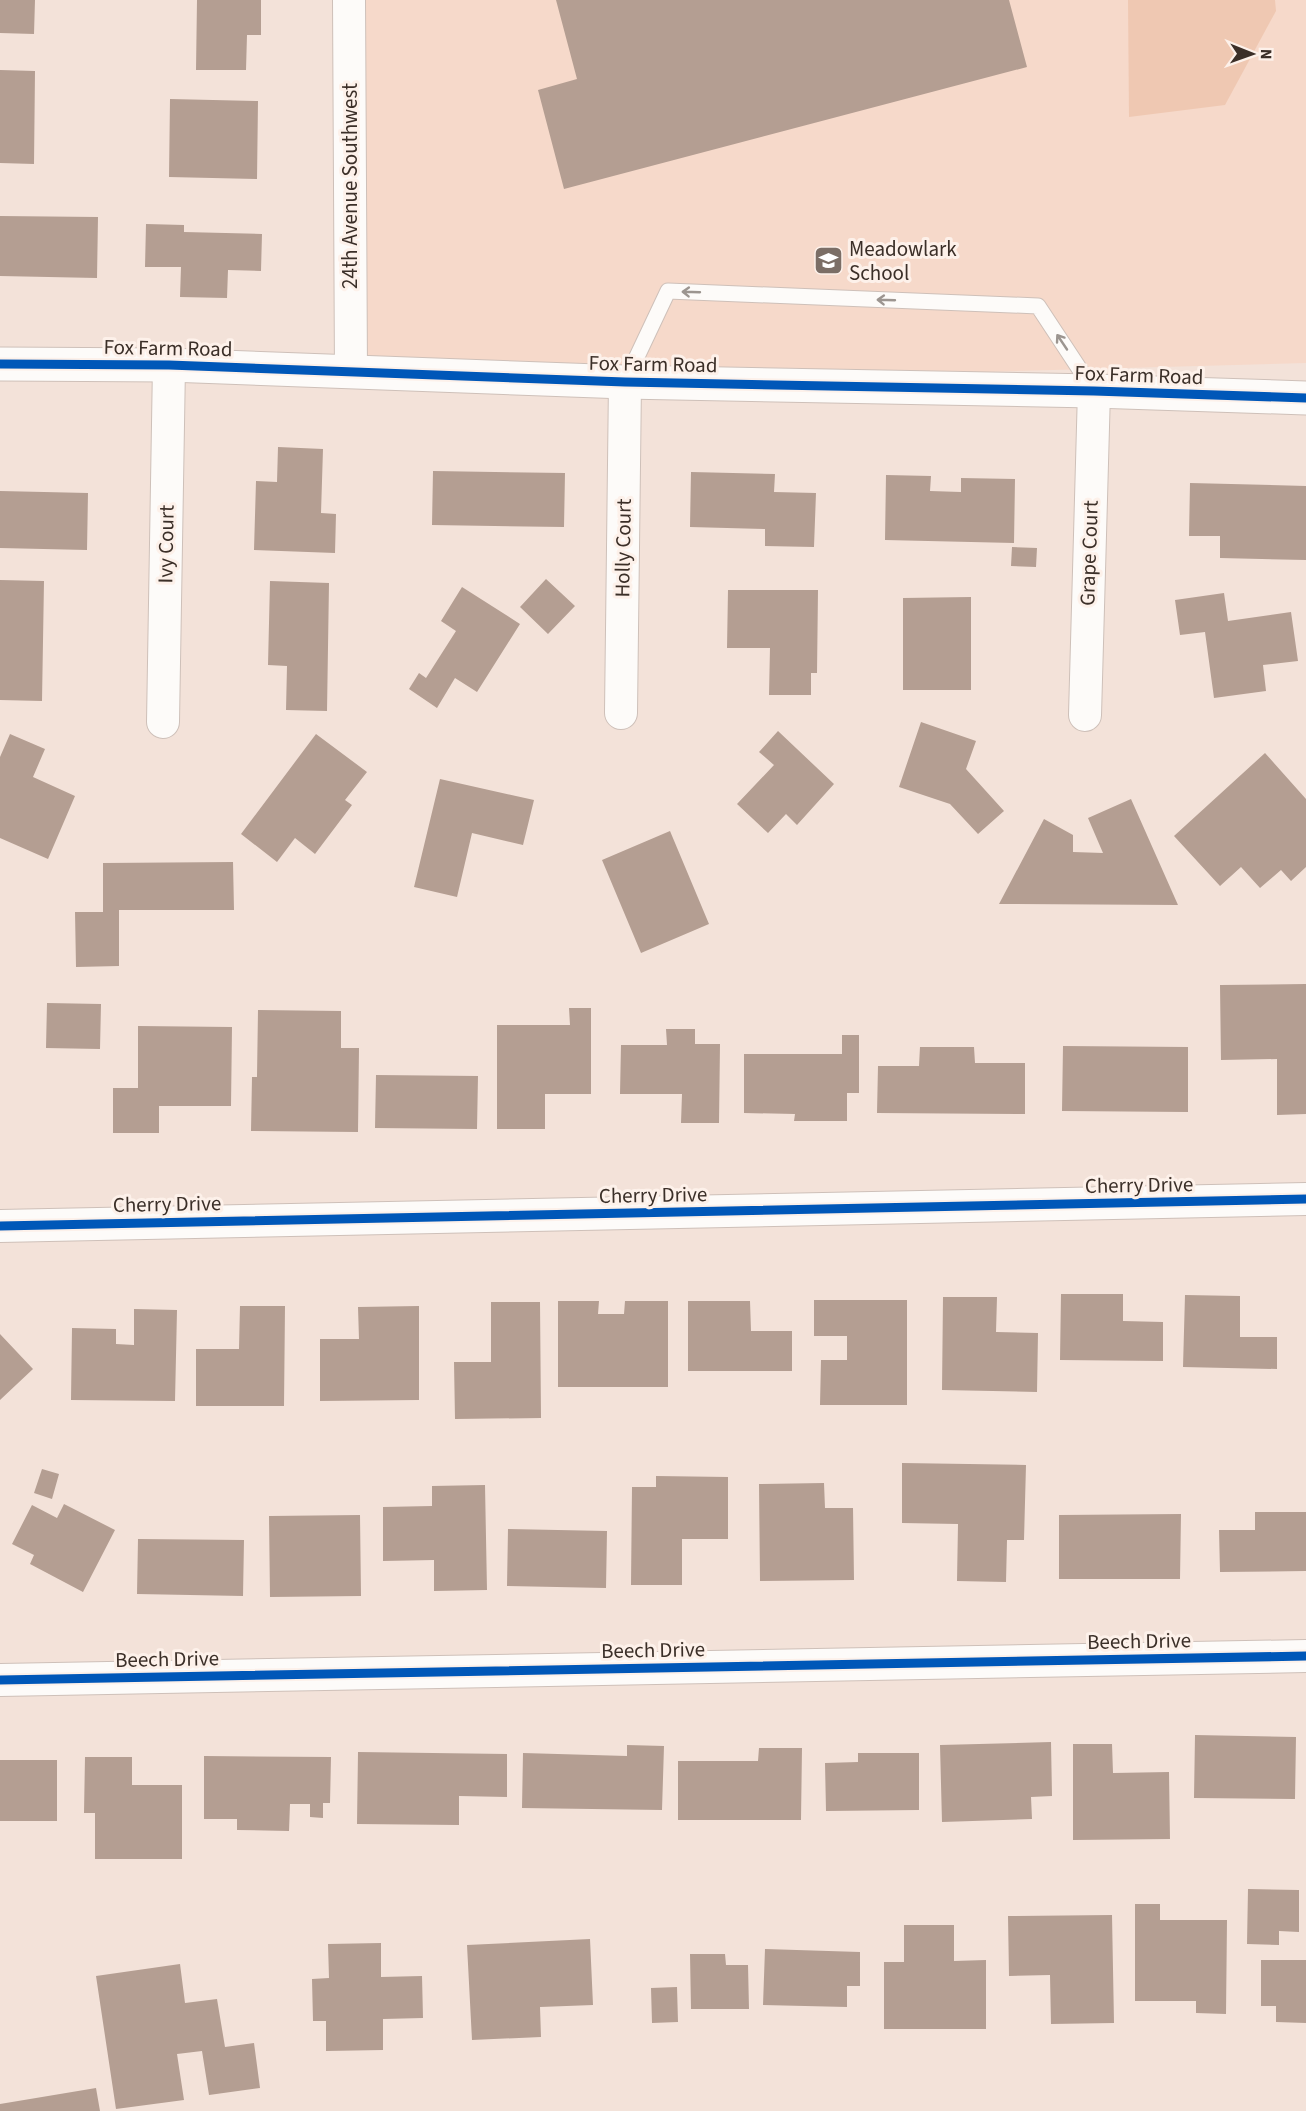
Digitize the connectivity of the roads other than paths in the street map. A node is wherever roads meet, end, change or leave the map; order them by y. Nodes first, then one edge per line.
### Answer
1 (349, 0) edge
2 (0, 364) edge
3 (169, 365) junction
4 (351, 372) junction
5 (625, 382) junction
6 (1094, 391) junction
7 (1306, 398) edge
8 (621, 713) dead end
9 (1085, 715) dead end
10 (163, 722) dead end
11 (1306, 1199) edge
12 (0, 1226) edge
13 (1306, 1656) edge
14 (0, 1680) edge

1 - 4 street, 24th Avenue Southwest
2 - 3 street, Fox Farm Road
3 - 4 street, Fox Farm Road
3 - 10 street, Ivy Court
4 - 5 street, Fox Farm Road
5 - 6 street, Fox Farm Road
6 -> 5 lane
5 - 8 street, Holly Court
6 - 7 street, Fox Farm Road
6 - 9 street, Grape Court
11 - 12 street, Cherry Drive
13 - 14 street, Beech Drive

